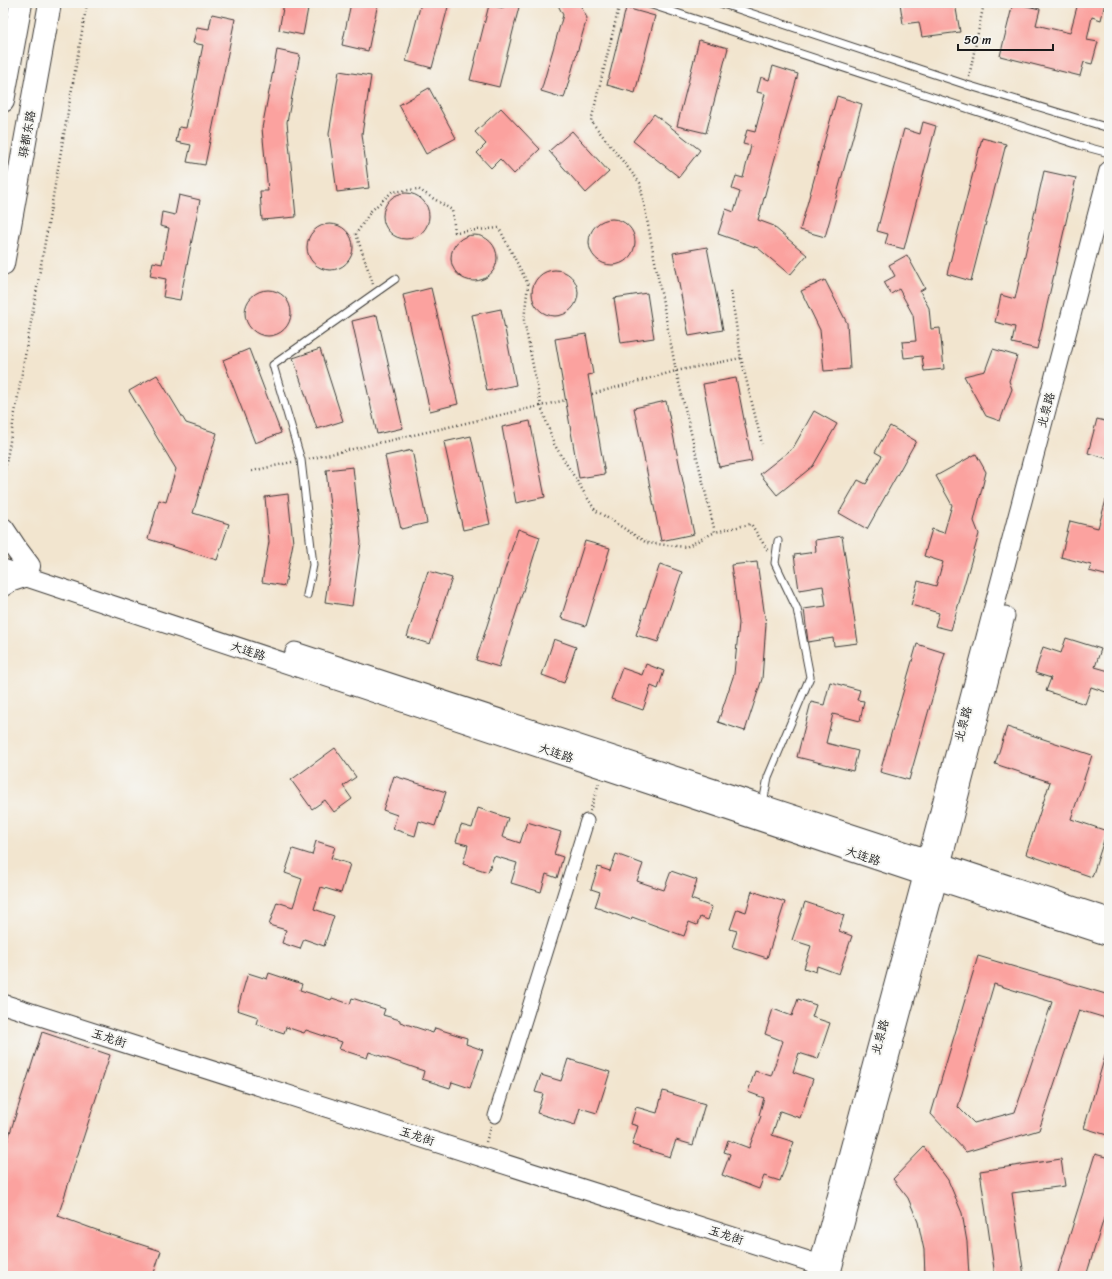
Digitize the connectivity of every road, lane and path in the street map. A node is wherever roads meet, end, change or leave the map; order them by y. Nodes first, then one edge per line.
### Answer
1 (21, 3) edge
2 (50, 3) edge
3 (87, 3) edge
4 (620, 3) edge
5 (646, 3) edge
6 (720, 3) edge
7 (984, 3) edge
8 (967, 85) junction
9 (3, 101) edge
10 (1109, 128) edge
11 (1109, 153) edge
12 (1109, 171) edge
13 (1109, 220) edge
14 (3, 264) edge
15 (395, 280) dead end
16 (731, 291) dead end
17 (376, 292) junction
18 (741, 358) junction
19 (676, 371) junction
20 (592, 394) dead end
21 (566, 400) dead end
22 (541, 406) junction
23 (762, 444) dead end
24 (301, 460) junction
25 (252, 472) dead end
26 (3, 481) edge
27 (3, 529) edge
28 (715, 532) junction
29 (778, 541) dead end
30 (3, 556) edge
31 (775, 563) junction
32 (3, 569) edge
33 (27, 571) junction
34 (3, 585) edge
35 (307, 596) dead end
36 (603, 769) junction
37 (761, 813) junction
38 (587, 821) joint
39 (932, 870) junction
40 (1109, 918) edge
41 (1109, 936) edge
42 (3, 1004) edge
43 (495, 1116) joint
44 (481, 1156) junction
45 (824, 1271) edge

1 - 9 highway
2 - 14 highway, 驿都东路
3 - 26 path
4 - 19 path
5 - 11 lane
6 - 8 lane
7 - 8 path
8 - 10 lane
12 - 39 street, 北泉路
13 - 39 street, 北泉路
15 - 17 lane
16 - 18 path
17 - 22 path
17 - 24 lane
18 - 19 path
18 - 23 path
19 - 20 path
19 - 28 path
21 - 22 path
22 - 24 path
22 - 28 path
24 - 25 path
24 - 35 lane
27 - 33 highway
28 - 31 path
29 - 31 lane
30 - 33 street, 大连路
31 - 37 lane
32 - 33 street, 大连路
33 - 34 highway
33 - 36 street, 大连路
33 - 37 street, 大连路
36 - 37 street, 大连路
36 - 38 path
37 - 39 street, 大连路
38 - 43 street
39 - 40 street, 大连路
39 - 41 street, 大连路
39 - 45 street, 北泉路
42 - 44 street, 玉龙街
43 - 44 path
44 - 45 street, 玉龙街

